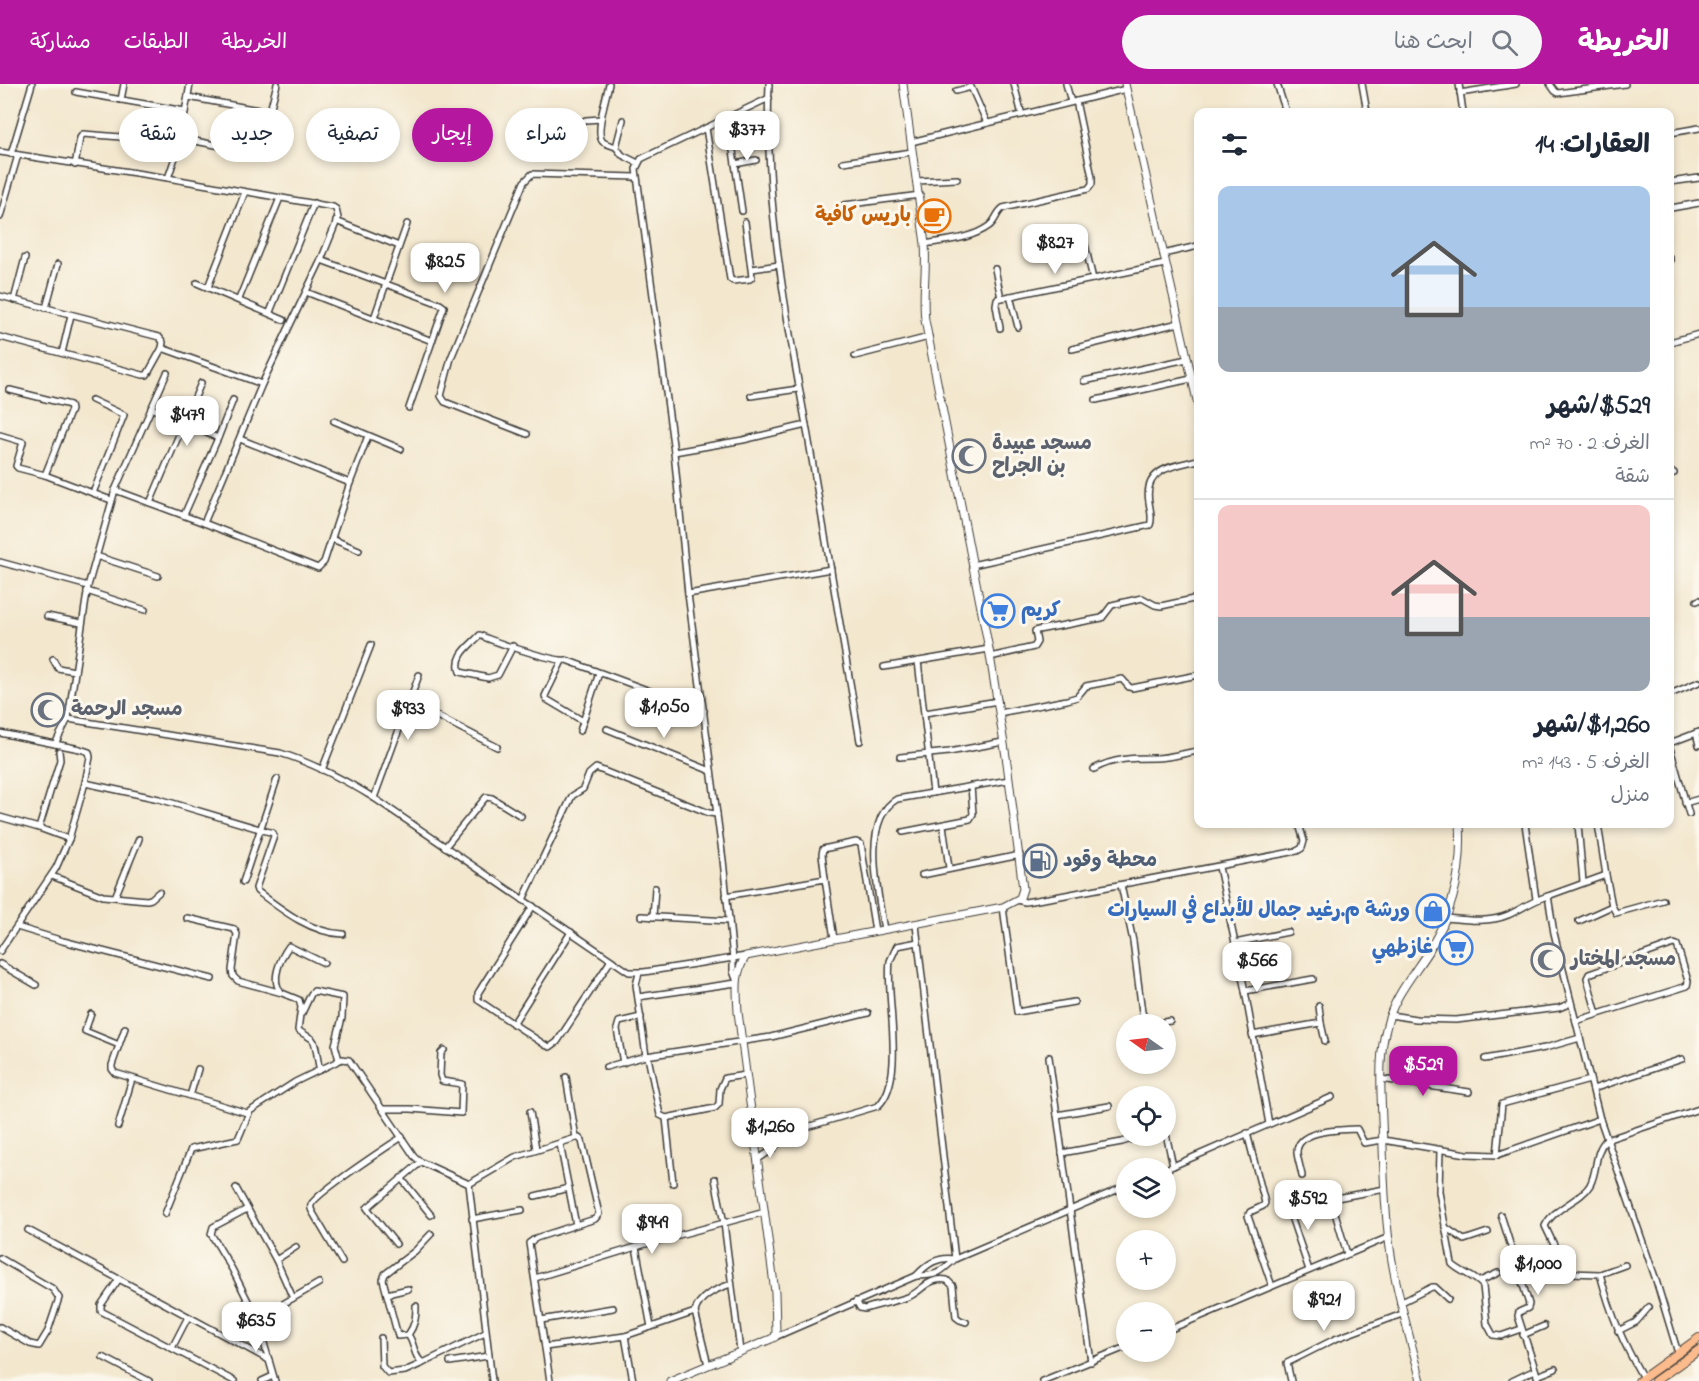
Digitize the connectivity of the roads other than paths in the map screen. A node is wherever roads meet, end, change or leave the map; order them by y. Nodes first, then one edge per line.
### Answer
1 (32, 84) edge
2 (124, 84) edge
3 (190, 84) edge
4 (277, 84) edge
5 (609, 84) edge
6 (770, 84) edge
7 (903, 84) edge
8 (1014, 84) edge
9 (1066, 84) edge
10 (1277, 84) edge
11 (1363, 84) edge
12 (1459, 84) edge
13 (1516, 84) edge
14 (1551, 84) edge
15 (1625, 84) edge
16 (1125, 86) edge
17 (956, 91) dead end
18 (76, 92) dead end
19 (1460, 93) junction
20 (188, 97) junction
21 (769, 98) junction
22 (121, 100) junction
23 (1073, 102) junction
24 (168, 108) edge
25 (186, 108) edge
26 (248, 108) edge
27 (271, 108) edge
28 (1285, 108) edge
29 (1366, 108) edge
30 (1462, 108) edge
31 (1022, 115) junction
32 (728, 117) junction
33 (601, 119) junction
34 (588, 120) edge
35 (623, 120) dead end
36 (987, 123) junction
37 (706, 128) junction
38 (1699, 128) edge
39 (1674, 132) edge
40 (119, 137) edge
41 (911, 142) junction
42 (616, 147) junction
43 (0, 152) edge
44 (912, 152) junction
45 (11, 154) junction
46 (18, 155) junction
47 (756, 160) dead end
48 (174, 162) edge
49 (843, 162) dead end
50 (638, 163) junction
51 (735, 164) junction
52 (75, 165) junction
53 (636, 177) junction
54 (168, 178) junction
55 (1699, 178) edge
56 (957, 179) dead end
57 (917, 181) junction
58 (1674, 181) edge
59 (245, 192) junction
60 (920, 195) junction
61 (280, 198) junction
62 (314, 203) junction
63 (1699, 203) edge
64 (843, 205) dead end
65 (1674, 207) edge
66 (742, 211) dead end
67 (0, 217) edge
68 (336, 221) junction
69 (745, 222) dead end
70 (407, 224) dead end
71 (925, 244) junction
72 (1085, 245) dead end
73 (399, 246) junction
74 (1194, 247) edge
75 (1163, 254) junction
76 (25, 258) dead end
77 (321, 260) junction
78 (58, 264) dead end
79 (1165, 264) junction
80 (779, 265) junction
81 (752, 269) junction
82 (995, 269) dead end
83 (1093, 279) junction
84 (197, 283) dead end
85 (385, 284) junction
86 (208, 287) junction
87 (306, 292) junction
88 (0, 296) edge
89 (1010, 296) junction
90 (1001, 298) junction
91 (239, 299) junction
92 (14, 300) junction
93 (46, 309) junction
94 (270, 312) junction
95 (71, 315) junction
96 (374, 318) junction
97 (284, 320) dead end
98 (1179, 323) junction
99 (1018, 327) dead end
100 (1000, 328) dead end
101 (1699, 334) edge
102 (0, 337) edge
103 (929, 337) junction
104 (432, 341) junction
105 (1674, 341) edge
106 (162, 348) junction
107 (1072, 349) dead end
108 (62, 353) junction
109 (855, 356) dead end
110 (1187, 359) junction
111 (167, 373) dead end
112 (1191, 379) junction
113 (1084, 381) dead end
114 (201, 383) dead end
115 (262, 384) junction
116 (798, 389) junction
117 (10, 390) dead end
118 (1194, 390) edge
119 (751, 396) dead end
120 (92, 400) dead end
121 (233, 400) dead end
122 (1096, 400) dead end
123 (151, 408) junction
124 (409, 408) dead end
125 (334, 421) dead end
126 (184, 423) junction
127 (806, 424) junction
128 (527, 434) dead end
129 (0, 435) edge
130 (368, 436) junction
131 (218, 438) junction
132 (240, 439) junction
133 (401, 449) dead end
134 (674, 452) junction
135 (1194, 461) edge
136 (45, 475) junction
137 (350, 483) junction
138 (115, 490) junction
139 (93, 494) junction
140 (111, 500) junction
141 (150, 503) junction
142 (184, 515) junction
143 (204, 523) junction
144 (332, 539) junction
145 (359, 550) dead end
146 (96, 556) junction
147 (0, 562) edge
148 (972, 565) junction
149 (831, 569) junction
150 (158, 576) dead end
151 (88, 588) junction
152 (688, 594) junction
153 (1194, 599) edge
154 (145, 610) dead end
155 (47, 616) dead end
156 (81, 622) junction
157 (371, 645) dead end
158 (513, 646) junction
159 (990, 653) junction
160 (53, 659) dead end
161 (562, 661) junction
162 (918, 661) junction
163 (884, 667) dead end
164 (75, 671) junction
165 (599, 673) junction
166 (419, 675) dead end
167 (1194, 676) edge
168 (1699, 682) edge
169 (1674, 692) edge
170 (998, 701) junction
171 (410, 702) junction
172 (704, 711) junction
173 (925, 713) junction
174 (999, 713) junction
175 (68, 719) junction
176 (583, 721) junction
177 (607, 729) dead end
178 (580, 731) dead end
179 (1697, 732) edge
180 (0, 733) edge
181 (860, 741) dead end
182 (1674, 741) edge
183 (1003, 742) junction
184 (55, 744) junction
185 (1699, 745) edge
186 (497, 747) dead end
187 (59, 751) dead end
188 (1194, 752) edge
189 (929, 754) junction
190 (900, 757) dead end
191 (1674, 763) edge
192 (1094, 768) dead end
193 (322, 770) junction
194 (711, 771) junction
195 (277, 779) dead end
196 (1009, 780) junction
197 (86, 783) junction
198 (971, 786) junction
199 (933, 793) junction
200 (374, 798) junction
201 (1699, 799) edge
202 (1685, 803) junction
203 (717, 814) junction
204 (1689, 814) dead end
205 (521, 816) dead end
206 (0, 817) edge
207 (943, 825) junction
208 (39, 828) junction
209 (260, 828) junction
210 (1300, 828) edge
211 (1460, 828) edge
212 (1526, 828) edge
213 (1578, 828) edge
214 (1599, 828) edge
215 (903, 832) dead end
216 (69, 838) junction
217 (139, 839) dead end
218 (445, 847) junction
219 (1020, 855) junction
220 (1219, 867) junction
221 (949, 868) junction
222 (922, 875) dead end
223 (1606, 875) junction
224 (52, 876) junction
225 (825, 879) junction
226 (243, 882) dead end
227 (1583, 882) junction
228 (1121, 885) junction
229 (655, 888) dead end
230 (159, 892) dead end
231 (726, 896) junction
232 (1548, 896) junction
233 (115, 897) junction
234 (1536, 899) junction
235 (523, 900) junction
236 (1017, 900) junction
237 (1663, 900) dead end
238 (533, 906) junction
239 (1612, 906) junction
240 (1003, 907) junction
241 (641, 916) dead end
242 (653, 917) junction
243 (187, 918) dead end
244 (1446, 918) junction
245 (729, 921) junction
246 (1578, 921) dead end
247 (916, 925) junction
248 (17, 927) junction
249 (884, 930) junction
250 (876, 931) junction
251 (571, 932) junction
252 (1288, 932) dead end
253 (343, 934) dead end
254 (834, 939) junction
255 (918, 942) junction
256 (1235, 943) junction
257 (1, 947) edge
258 (746, 956) junction
259 (733, 959) junction
260 (611, 960) junction
261 (324, 963) dead end
262 (0, 964) edge
263 (639, 973) junction
264 (213, 979) dead end
265 (1313, 979) dead end
266 (736, 981) junction
267 (36, 985) dead end
268 (1245, 991) junction
269 (282, 993) junction
270 (638, 997) junction
271 (1074, 1002) dead end
272 (1571, 1003) junction
273 (1319, 1006) dead end
274 (868, 1013) dead end
275 (91, 1014) dead end
276 (301, 1014) junction
277 (1144, 1014) edge
278 (1597, 1014) junction
279 (1390, 1015) junction
280 (640, 1017) junction
281 (1576, 1020) junction
282 (1321, 1023) junction
283 (513, 1024) junction
284 (125, 1028) dead end
285 (1252, 1035) junction
286 (1580, 1038) junction
287 (741, 1041) junction
288 (1325, 1041) dead end
289 (119, 1045) junction
290 (444, 1050) dead end
291 (647, 1056) junction
292 (1050, 1057) dead end
293 (1485, 1059) dead end
294 (1682, 1059) dead end
295 (339, 1060) junction
296 (623, 1063) junction
297 (606, 1068) dead end
298 (198, 1069) dead end
299 (320, 1070) junction
300 (746, 1075) junction
301 (566, 1077) dead end
302 (132, 1079) junction
303 (1381, 1079) junction
304 (1590, 1080) junction
305 (1593, 1089) junction
306 (1469, 1092) dead end
307 (190, 1096) junction
308 (1332, 1097) dead end
309 (1110, 1106) dead end
310 (384, 1109) junction
311 (1699, 1109) edge
312 (530, 1112) dead end
313 (249, 1113) junction
314 (1057, 1115) junction
315 (666, 1118) junction
316 (1599, 1119) junction
317 (1269, 1124) junction
318 (118, 1126) dead end
319 (1247, 1133) junction
320 (402, 1137) junction
321 (576, 1138) junction
322 (1383, 1140) junction
323 (1606, 1140) junction
324 (1116, 1143) edge
325 (560, 1144) junction
326 (536, 1149) junction
327 (1440, 1150) junction
328 (1062, 1153) junction
329 (1497, 1155) junction
330 (757, 1160) junction
331 (421, 1162) junction
332 (1176, 1165) edge
333 (1302, 1176) dead end
334 (400, 1178) junction
335 (715, 1179) dead end
336 (673, 1183) dead end
337 (469, 1184) junction
338 (236, 1188) dead end
339 (569, 1188) junction
340 (1385, 1189) junction
341 (1116, 1190) edge
342 (534, 1196) dead end
343 (1285, 1199) dead end
344 (247, 1209) junction
345 (522, 1210) dead end
346 (1070, 1211) junction
347 (765, 1212) junction
348 (165, 1214) dead end
349 (431, 1215) dead end
350 (1501, 1215) dead end
351 (472, 1220) junction
352 (724, 1223) junction
353 (576, 1225) junction
354 (1445, 1227) junction
355 (28, 1230) dead end
356 (1488, 1233) dead end
357 (431, 1234) dead end
358 (1389, 1237) junction
359 (396, 1244) dead end
360 (296, 1247) dead end
361 (636, 1247) junction
362 (1347, 1254) junction
363 (0, 1258) edge
364 (955, 1259) junction
365 (276, 1260) junction
366 (342, 1262) dead end
367 (1625, 1265) dead end
368 (1310, 1270) junction
369 (1498, 1273) dead end
370 (1600, 1274) junction
371 (916, 1276) junction
372 (535, 1278) junction
373 (119, 1279) junction
374 (1480, 1281) junction
375 (319, 1283) dead end
376 (731, 1284) junction
377 (1272, 1286) junction
378 (408, 1289) dead end
379 (387, 1294) junction
380 (293, 1298) junction
381 (1448, 1299) dead end
382 (856, 1301) junction
383 (1400, 1303) junction
384 (416, 1306) dead end
385 (1649, 1307) dead end
386 (613, 1308) dead end
387 (695, 1312) junction
388 (1402, 1314) junction
389 (188, 1317) junction
390 (256, 1319) junction
391 (541, 1320) junction
392 (966, 1322) dead end
393 (1544, 1326) dead end
394 (0, 1327) edge
395 (651, 1327) junction
396 (1176, 1327) edge
397 (1618, 1331) junction
398 (1522, 1332) junction
399 (485, 1333) junction
400 (408, 1335) junction
401 (625, 1336) junction
402 (775, 1337) junction
403 (381, 1338) dead end
404 (1699, 1338) edge
405 (545, 1347) junction
406 (172, 1348) junction
407 (1699, 1350) edge
408 (1116, 1351) edge
409 (740, 1352) junction
410 (1677, 1353) junction
411 (488, 1356) junction
412 (103, 1357) dead end
413 (269, 1360) junction
414 (450, 1362) dead end
415 (1091, 1362) junction
416 (423, 1364) junction
417 (708, 1365) junction
418 (1555, 1369) dead end
419 (1537, 1376) edge
420 (274, 1378) edge
421 (1641, 1379) edge
422 (149, 1381) edge
423 (234, 1381) edge
424 (262, 1381) edge
425 (492, 1381) edge
426 (549, 1381) edge
427 (633, 1381) edge
428 (670, 1381) edge
429 (1042, 1381) edge
430 (1291, 1381) edge
431 (1421, 1381) edge
432 (1512, 1381) edge
433 (1655, 1381) edge

1 - 45 street
2 - 22 street
3 - 20 street
4 - 27 street
5 - 33 street
6 - 21 street
7 - 41 street
8 - 31 street
9 - 23 street
10 - 28 street
11 - 29 street
12 - 19 street
13 - 19 street
14 - 15 street
16 - 23 street
16 - 75 street
17 - 36 street
18 - 22 street
19 - 30 street
20 - 25 street
20 - 26 street
21 - 32 street
21 - 80 street
22 - 24 street
23 - 31 street
23 - 71 street
31 - 36 street
32 - 37 street
32 - 51 street
33 - 34 street
33 - 42 street
35 - 42 street
36 - 41 street
37 - 50 street
37 - 81 street
38 - 39 street
40 - 52 street
41 - 44 street
42 - 50 street
43 - 45 street
44 - 49 street
44 - 57 street
45 - 46 street
46 - 52 street
46 - 67 street
47 - 51 street
48 - 54 street
50 - 53 street
51 - 66 street
52 - 54 street
53 - 128 street
53 - 134 street
54 - 59 street
55 - 58 street
56 - 57 street
57 - 60 street
59 - 61 street
59 - 86 street
60 - 64 street
60 - 71 street
61 - 62 street
61 - 91 street
62 - 68 street
62 - 94 street
63 - 65 street
68 - 73 street
68 - 77 street
69 - 81 street
70 - 73 street
71 - 103 street
72 - 83 street
73 - 85 street
74 - 75 street
75 - 79 street
76 - 92 street
77 - 85 street
77 - 87 street
78 - 93 street
79 - 83 street
79 - 98 street
80 - 81 street
80 - 116 street
82 - 90 street
83 - 89 street
84 - 86 street
85 - 96 street
85 - 104 street
86 - 91 street
87 - 96 street
87 - 115 street
88 - 92 street
89 - 90 street
89 - 99 street
90 - 100 street
91 - 94 street
92 - 93 street
93 - 95 street
94 - 97 street
95 - 106 street
95 - 108 street
96 - 104 street
98 - 107 street
98 - 110 street
101 - 105 street
102 - 108 street
103 - 109 street
103 - 148 street
104 - 124 street
106 - 108 street
106 - 115 street
110 - 112 street
110 - 113 street
111 - 123 street
112 - 118 street
112 - 122 street
114 - 126 street
115 - 132 street
116 - 119 street
116 - 127 street
117 - 136 street
120 - 139 street
121 - 131 street
123 - 126 street
123 - 138 street
125 - 130 street
126 - 131 street
126 - 141 street
127 - 134 street
127 - 149 street
129 - 136 street
130 - 133 street
130 - 137 street
131 - 142 street
132 - 137 street
132 - 143 street
134 - 152 street
135 - 148 street
136 - 139 street
137 - 144 street
138 - 140 street
138 - 141 street
139 - 140 street
140 - 146 street
141 - 142 street
142 - 143 street
143 - 144 street
144 - 145 street
146 - 150 street
146 - 151 street
147 - 151 street
148 - 159 street
149 - 152 street
149 - 181 street
151 - 154 street
151 - 156 street
152 - 172 street
153 - 159 street
155 - 156 street
156 - 164 street
157 - 193 street
158 - 158 street
158 - 161 street
159 - 162 street
159 - 170 street
160 - 164 street
161 - 165 street
161 - 176 street
162 - 163 street
162 - 173 street
164 - 175 street
165 - 172 street
165 - 176 street
166 - 171 street
167 - 174 street
168 - 169 street
170 - 173 street
170 - 174 street
171 - 186 street
171 - 200 street
172 - 194 street
173 - 189 street
174 - 183 street
175 - 184 street
175 - 193 street
176 - 178 street
177 - 194 street
179 - 182 street
179 - 185 street
180 - 184 street
183 - 189 street
183 - 196 street
184 - 197 street
187 - 208 street
188 - 192 street
189 - 190 street
189 - 199 street
191 - 202 street
193 - 200 street
194 - 203 street
195 - 209 street
196 - 198 street
196 - 219 street
197 - 209 street
197 - 216 street
198 - 199 street
198 - 207 street
199 - 249 street
200 - 218 street
201 - 202 street
202 - 204 street
203 - 231 street
203 - 235 street
205 - 218 street
206 - 208 street
207 - 215 street
207 - 221 street
208 - 216 street
209 - 226 street
209 - 253 street
210 - 220 street
211 - 244 street
212 - 234 street
213 - 227 street
214 - 223 street
216 - 224 street
217 - 233 street
218 - 235 street
219 - 221 street
219 - 236 street
220 - 228 street
220 - 256 street
221 - 222 street
223 - 227 street
223 - 239 street
224 - 233 street
224 - 248 street
225 - 231 street
225 - 250 street
225 - 254 street
227 - 232 street
228 - 236 street
228 - 277 street
229 - 242 street
230 - 233 street
231 - 245 street
232 - 234 street
232 - 272 street
234 - 244 street
235 - 238 street
236 - 240 street
237 - 239 street
238 - 251 street
238 - 283 street
239 - 246 street
240 - 247 street
240 - 271 street
241 - 242 street
242 - 245 street
243 - 269 street
244 - 279 street
245 - 259 street
247 - 249 street
247 - 255 street
248 - 257 street
248 - 264 street
249 - 250 street
250 - 254 street
251 - 260 street
251 - 283 street
252 - 256 street
254 - 258 street
255 - 330 street
255 - 364 street
256 - 268 street
258 - 259 street
258 - 266 street
259 - 263 street
259 - 266 street
260 - 263 street
260 - 283 street
261 - 269 street
262 - 267 street
263 - 270 street
265 - 268 street
266 - 270 street
266 - 287 street
268 - 285 street
269 - 276 street
270 - 280 street
272 - 279 street
272 - 281 street
273 - 282 street
274 - 287 street
275 - 289 street
276 - 295 street
276 - 299 street
278 - 278 street
278 - 281 street
279 - 303 street
280 - 291 street
280 - 296 street
281 - 286 street
282 - 285 street
282 - 288 street
284 - 289 street
285 - 317 street
286 - 293 street
286 - 304 street
287 - 291 street
287 - 300 street
289 - 302 street
290 - 310 street
291 - 296 street
291 - 315 street
292 - 314 street
294 - 305 street
295 - 299 street
295 - 310 street
296 - 297 street
298 - 307 street
299 - 313 street
300 - 315 street
300 - 330 street
301 - 321 street
302 - 307 street
302 - 318 street
303 - 306 street
303 - 322 street
304 - 305 street
304 - 329 street
305 - 316 street
307 - 313 street
308 - 317 street
309 - 314 street
310 - 320 street
311 - 323 street
312 - 326 street
313 - 348 street
314 - 328 street
315 - 336 street
316 - 323 street
316 - 329 street
317 - 319 street
319 - 332 street
319 - 377 street
320 - 331 street
320 - 366 street
321 - 325 street
321 - 353 street
322 - 327 street
322 - 333 street
322 - 340 street
323 - 370 street
323 - 410 street
324 - 328 street
325 - 326 street
325 - 339 street
326 - 337 street
327 - 329 street
327 - 354 street
328 - 346 street
330 - 347 street
331 - 334 street
331 - 337 street
334 - 349 street
334 - 359 street
335 - 352 street
337 - 351 street
338 - 344 street
339 - 342 street
339 - 353 street
340 - 358 street
340 - 362 street
341 - 346 street
343 - 368 street
344 - 365 street
344 - 390 street
345 - 351 street
346 - 364 street
346 - 415 street
347 - 352 street
347 - 402 street
350 - 398 street
351 - 399 street
352 - 361 street
352 - 376 street
353 - 372 street
354 - 356 street
354 - 374 street
355 - 373 street
357 - 379 street
358 - 362 street
358 - 383 street
360 - 365 street
361 - 372 street
361 - 395 street
362 - 368 street
363 - 394 street
364 - 371 street
364 - 371 street
365 - 380 street
367 - 370 street
368 - 377 street
369 - 374 street
370 - 397 street
371 - 382 street
372 - 391 street
373 - 389 street
373 - 406 street
374 - 398 street
375 - 380 street
376 - 387 street
376 - 409 street
377 - 396 street
378 - 379 street
379 - 400 street
380 - 390 street
381 - 383 street
382 - 392 street
382 - 402 street
383 - 388 street
384 - 400 street
385 - 397 street
386 - 391 street
387 - 395 street
387 - 417 street
388 - 430 street
388 - 431 street
389 - 406 street
389 - 413 street
390 - 413 street
391 - 405 street
393 - 398 street
395 - 401 street
397 - 421 street
398 - 419 street
399 - 411 street
399 - 416 street
400 - 416 street
401 - 405 street
401 - 427 street
402 - 409 street
403 - 416 street
404 - 410 main road
405 - 426 street
406 - 423 street
407 - 433 main road
408 - 415 street
409 - 417 street
410 - 421 main road
411 - 414 street
411 - 425 street
412 - 422 street
413 - 420 street
415 - 429 street
417 - 428 street
418 - 419 street
419 - 432 street
420 - 424 street

